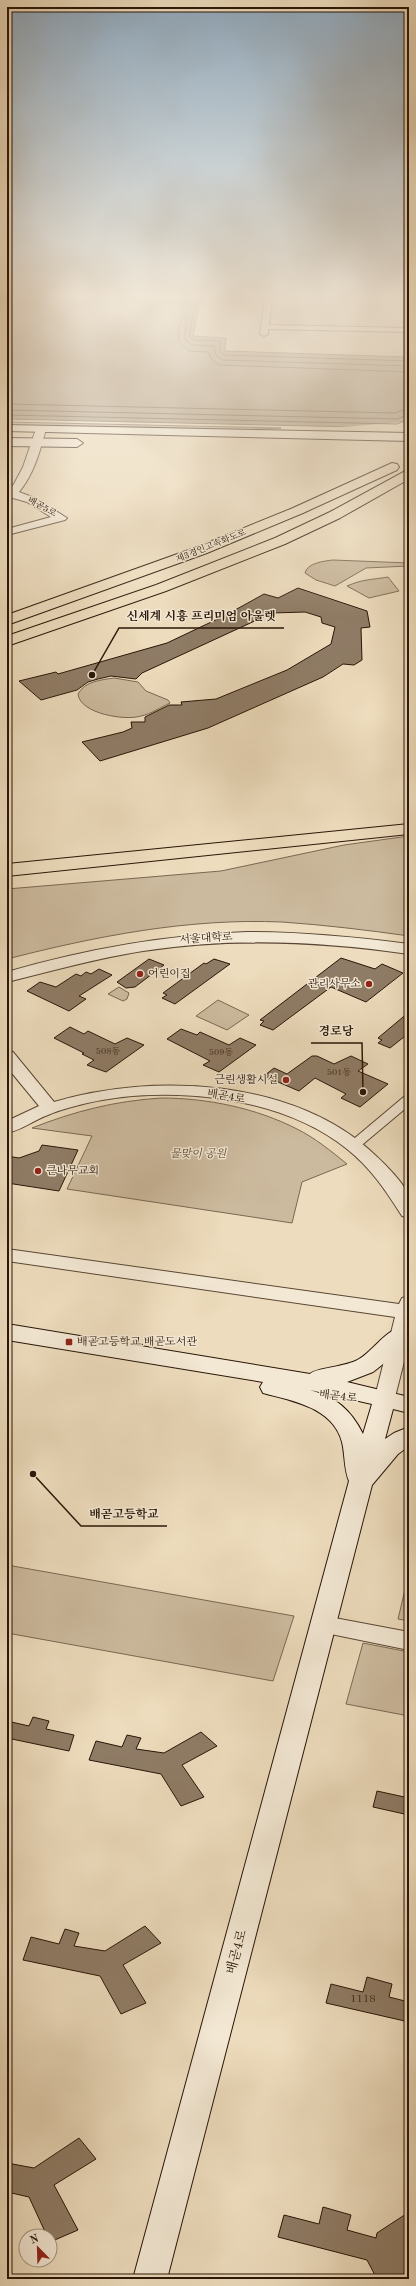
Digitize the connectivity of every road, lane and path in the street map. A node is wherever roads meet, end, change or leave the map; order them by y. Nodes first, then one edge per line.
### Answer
1 (7, 428) edge
2 (41, 429) junction
3 (409, 437) edge
4 (409, 440) edge
5 (7, 442) edge
6 (37, 443) junction
7 (92, 443) dead end
8 (132, 443) dead end
9 (406, 467) edge
10 (11, 496) edge
11 (7, 532) edge
12 (7, 620) edge
13 (7, 631) edge
14 (7, 641) edge
15 (409, 818) edge
16 (409, 829) edge
17 (7, 857) edge
18 (7, 870) edge
19 (409, 949) edge
20 (7, 976) edge
21 (7, 1056) edge
22 (409, 1099) edge
23 (49, 1107) junction
24 (7, 1128) edge
25 (353, 1146) junction
26 (409, 1212) edge
27 (7, 1255) edge
28 (408, 1307) edge
29 (7, 1332) edge
30 (401, 1334) junction
31 (7, 1343) edge
32 (409, 1356) edge
33 (273, 1382) junction
34 (397, 1403) edge
35 (409, 1435) edge
36 (361, 1482) junction
37 (324, 1625) junction
38 (409, 1640) edge
39 (150, 2279) edge

1 - 2 main road
2 - 3 main road
2 - 6 street, 배곧5로
4 - 8 main road
5 - 6 main road
6 - 7 main road
6 - 10 street, 배곧5로
9 - 12 highway, 제3경인고속화도로
9 - 13 highway, 제3경인고속화도로
9 - 14 highway
10 - 11 street, 배곧5로
15 - 17 highway
16 - 18 highway
19 - 20 street, 서울대학로
21 - 23 street
22 - 25 street
23 - 24 street, 배곧4로
23 - 25 street, 배곧4로
25 - 26 street, 배곧4로
27 - 28 street, 배곧4로
28 - 30 street, 배곧4로
29 - 33 main road, 배곧4로
30 - 32 main road
30 - 33 main road
30 - 34 street, 배곧4로
31 - 33 main road, 배곧4로
33 - 34 main road, 배곧4로
33 - 36 main road
34 - 36 main road, 배곧4로
35 - 36 main road
36 - 37 main road, 배곧4로
37 - 38 street
37 - 39 main road, 배곧4로

